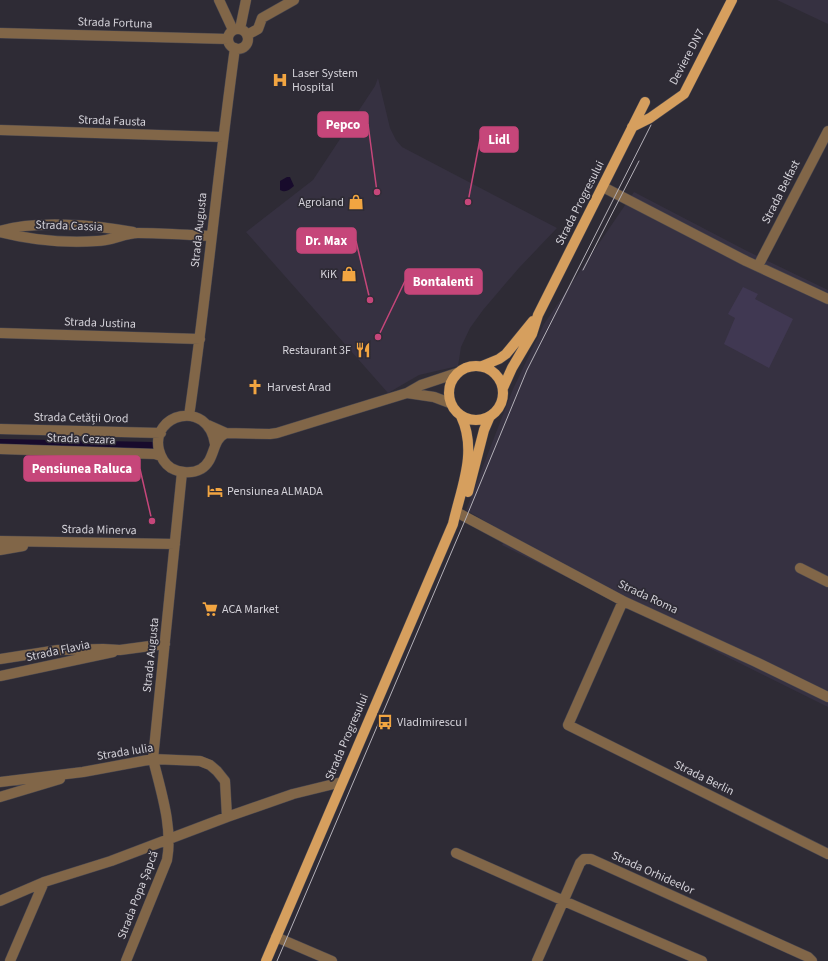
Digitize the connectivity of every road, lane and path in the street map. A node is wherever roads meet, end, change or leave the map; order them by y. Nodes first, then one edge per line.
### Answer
1 (219, 0) edge
2 (246, 0) edge
3 (294, 0) edge
4 (732, 0) edge
5 (0, 33) edge
6 (237, 34) junction
7 (235, 48) junction
8 (645, 102) dead end
9 (632, 127) junction
10 (0, 130) edge
11 (828, 131) edge
12 (223, 138) junction
13 (603, 187) junction
14 (0, 231) edge
15 (137, 233) junction
16 (212, 236) junction
17 (758, 266) junction
18 (828, 299) edge
19 (538, 315) junction
20 (0, 333) edge
21 (200, 339) junction
22 (482, 366) junction
23 (457, 373) junction
24 (503, 388) junction
25 (408, 393) junction
26 (450, 403) junction
27 (189, 416) junction
28 (461, 416) junction
29 (490, 416) junction
30 (208, 425) junction
31 (0, 429) edge
32 (161, 432) junction
33 (226, 433) junction
34 (215, 444) junction
35 (0, 450) edge
36 (161, 456) junction
37 (182, 472) junction
38 (460, 514) junction
39 (453, 524) junction
40 (0, 541) edge
41 (46, 542) junction
42 (175, 544) junction
43 (0, 550) edge
44 (800, 568) dead end
45 (828, 582) edge
46 (623, 601) junction
47 (165, 644) junction
48 (120, 650) junction
49 (0, 659) edge
50 (0, 676) edge
51 (828, 697) edge
52 (153, 759) junction
53 (83, 772) junction
54 (0, 782) edge
55 (342, 782) junction
56 (0, 797) edge
57 (227, 817) junction
58 (170, 838) junction
59 (456, 853) dead end
60 (828, 854) edge
61 (44, 882) junction
62 (0, 901) edge
63 (564, 901) junction
64 (276, 937) junction
65 (10, 961) edge
66 (126, 961) edge
67 (266, 961) edge
68 (332, 961) edge
69 (537, 961) edge
70 (702, 961) edge
71 (812, 961) edge

1 - 6 street
2 - 6 street
3 - 6 street
4 - 9 main road, Deviere DN7
5 - 6 street, Strada Fortuna
6 - 7 street
6 - 7 street
7 - 12 street, Strada Augusta
8 - 9 main road, Strada Progresului
9 - 13 main road, Strada Progresului
10 - 12 street, Strada Fausta
11 - 17 street, Strada Belfast
12 - 16 street, Strada Augusta
13 - 17 street
13 - 19 main road, Strada Progresului
14 - 15 street, Strada Cassia
14 - 15 street, Strada Cassia
15 - 16 street, Strada Cassia
16 - 21 street, Strada Augusta
17 - 18 street
19 - 22 main road, Strada Progresului
19 - 24 main road, Strada Progresului
20 - 21 street, Strada Justina
21 - 27 street, Strada Augusta
22 - 23 main road
22 - 24 main road
23 - 25 street
23 - 26 main road
24 - 29 main road
25 - 26 street
25 - 33 street
26 - 28 main road
27 - 30 street
27 - 32 street
28 - 29 main road
28 - 39 main road, Strada Progresului
29 - 38 main road, Strada Progresului
30 - 33 street
30 - 34 street
31 - 32 street, Strada Cetății Orod
32 - 36 street
33 - 34 street
34 - 37 street
35 - 36 street, Strada Cezara
36 - 37 street
37 - 42 street, Strada Augusta
38 - 39 main road, Strada Progresului
38 - 46 street, Strada Roma
39 - 55 main road, Strada Progresului
40 - 41 street, Strada Minerva
41 - 42 street, Strada Minerva
41 - 43 street, Strada Minerva
42 - 47 street, Strada Augusta
44 - 45 street
46 - 51 street, Strada Roma
46 - 60 street, Strada Berlin
47 - 48 street, Strada Flavia
47 - 52 street, Strada Augusta
48 - 49 street, Strada Flavia
48 - 50 street, Strada Flavia
52 - 53 street, Strada Iulia
52 - 57 street, Strada Iulia
52 - 58 street, Strada Augusta
53 - 54 street, Strada Iulia
53 - 56 street, Strada Iulia
55 - 57 street
55 - 64 main road, Strada Progresului
57 - 58 street
58 - 61 street
58 - 66 street, Strada Popa Șapcă
59 - 63 street
61 - 62 street
61 - 65 street
63 - 69 street, Strada Orhideelor
63 - 70 street
63 - 71 street, Strada Orhideelor
64 - 67 main road, Strada Progresului
64 - 68 street

